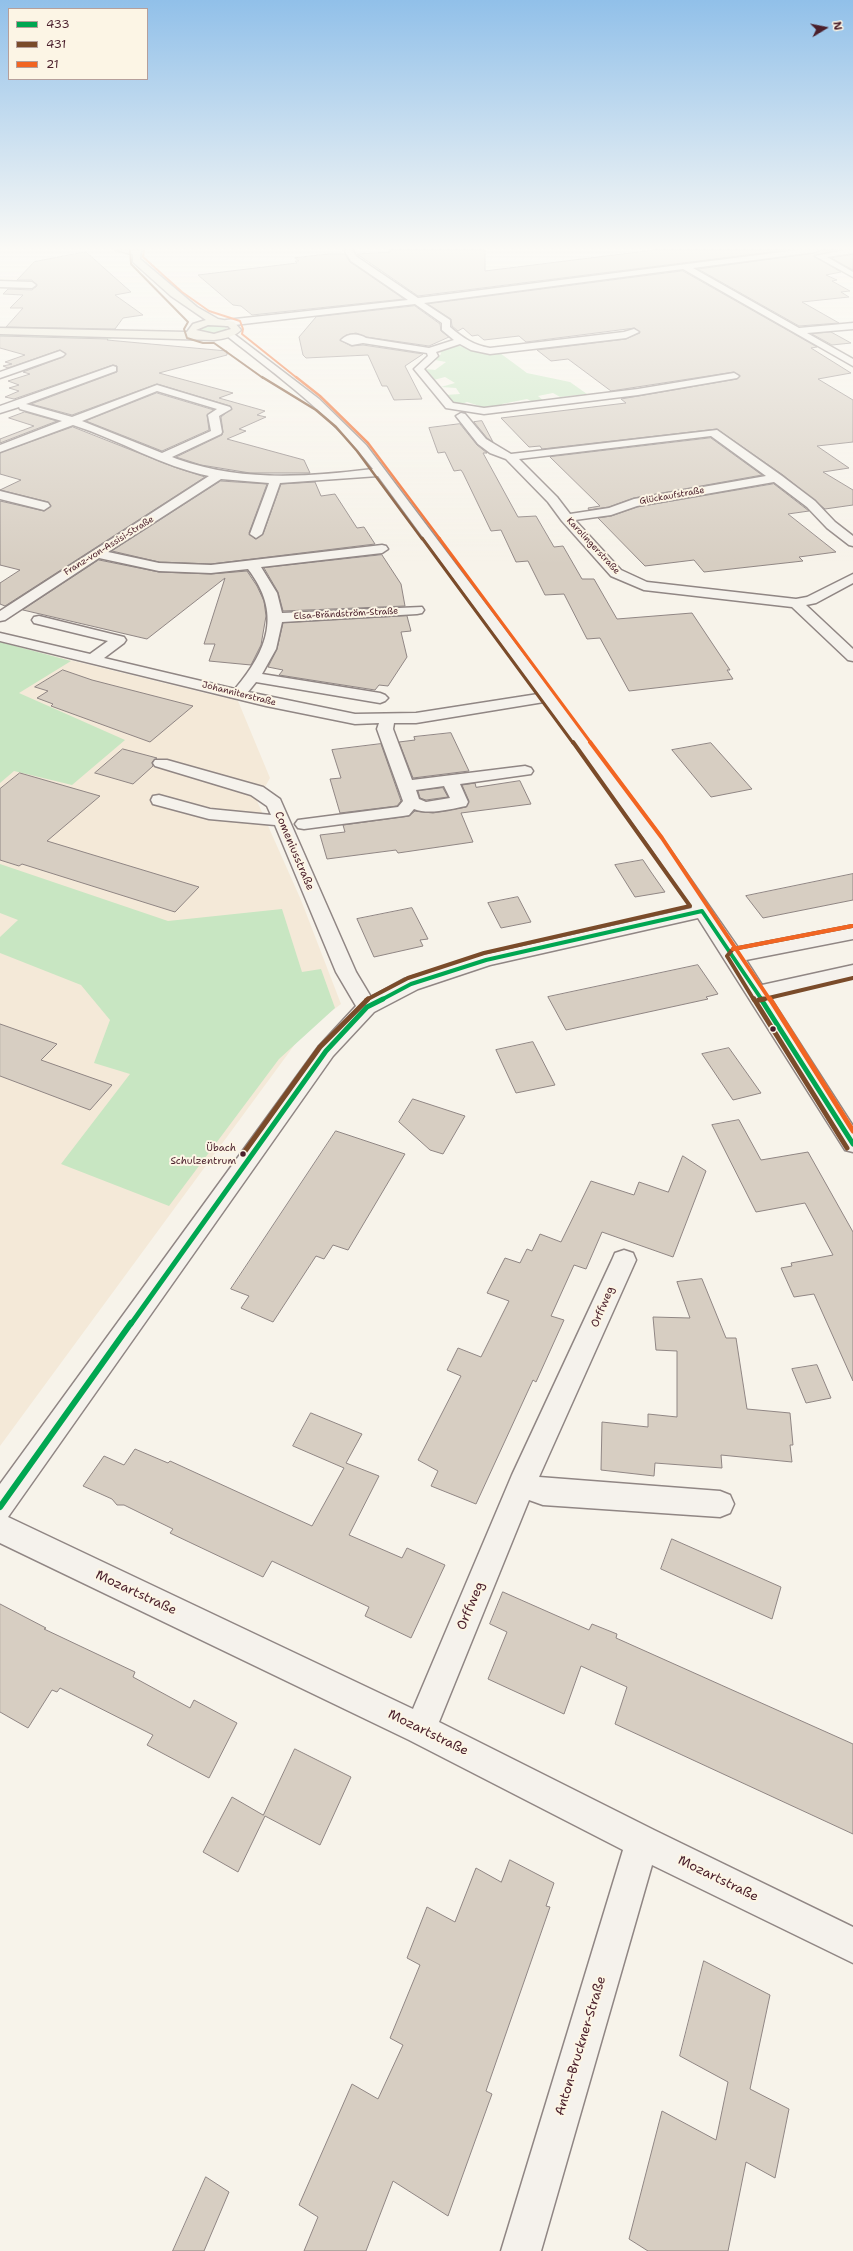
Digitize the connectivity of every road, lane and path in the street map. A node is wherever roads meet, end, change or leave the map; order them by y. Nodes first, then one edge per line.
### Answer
1 (57, 355) edge
2 (243, 355) edge
3 (260, 355) edge
4 (432, 355) edge
5 (838, 355) edge
6 (853, 364) edge
7 (113, 369) dead end
8 (0, 375) edge
9 (734, 376) dead end
10 (320, 404) junction
11 (24, 407) dead end
12 (0, 410) edge
13 (461, 416) dead end
14 (72, 422) junction
15 (0, 449) edge
16 (510, 457) junction
17 (161, 458) junction
18 (380, 472) junction
19 (219, 475) junction
20 (778, 478) junction
21 (273, 485) junction
22 (295, 491) dead end
23 (5, 496) edge
24 (0, 504) edge
25 (44, 506) dead end
26 (566, 518) junction
27 (256, 534) dead end
28 (853, 542) edge
29 (382, 548) dead end
30 (97, 554) junction
31 (253, 566) junction
32 (853, 578) edge
33 (796, 603) junction
34 (417, 610) dead end
35 (0, 617) edge
36 (275, 618) junction
37 (39, 620) dead end
38 (0, 637) edge
39 (853, 657) edge
40 (92, 660) junction
41 (254, 678) junction
42 (239, 694) junction
43 (548, 697) junction
44 (380, 698) dead end
45 (387, 720) junction
46 (161, 763) dead end
47 (524, 771) dead end
48 (450, 781) junction
49 (406, 786) junction
50 (159, 800) dead end
51 (412, 802) junction
52 (282, 821) junction
53 (304, 824) dead end
54 (702, 911) junction
55 (853, 933) edge
56 (734, 956) junction
57 (853, 971) edge
58 (757, 992) junction
59 (368, 1007) junction
60 (853, 1144) edge
61 (624, 1260) dead end
62 (522, 1484) junction
63 (720, 1504) dead end
64 (0, 1507) edge
65 (0, 1528) edge
66 (420, 1729) junction
67 (642, 1842) junction
68 (853, 1945) edge
69 (521, 2251) edge

1 - 8 street
2 - 10 street
3 - 10 street
4 - 9 street
5 - 6 street
7 - 12 street
10 - 18 street
11 - 14 street
13 - 16 street, Karolingerstraße
14 - 15 street
14 - 17 street
14 - 17 street
16 - 20 street, Karolingerstraße
16 - 26 street, Karolingerstraße
17 - 19 street
18 - 21 street
18 - 43 street
19 - 21 street
19 - 30 street, Franz-von-Assisi-Straße
20 - 26 street, Glückaufstraße
20 - 28 street
21 - 22 street
21 - 27 street
23 - 24 street
23 - 25 street
26 - 33 street, Karolingerstraße
29 - 31 street
30 - 31 street
30 - 35 street, Franz-von-Assisi-Straße
31 - 36 street
32 - 33 street
33 - 39 street
34 - 36 street, Elsa-Brändström-Straße
36 - 41 street
37 - 40 street
38 - 40 street, Johanniterstraße
40 - 42 street, Johanniterstraße
41 - 42 street
41 - 44 street
42 - 45 street, Johanniterstraße
43 - 45 street, Johanniterstraße
43 - 54 street
45 - 49 street
46 - 52 street, Comeniusstraße
47 - 48 street
48 - 49 street
48 - 51 street
49 - 51 street
50 - 52 street
51 - 53 street
52 - 59 street, Comeniusstraße
54 - 56 street
54 - 59 street
55 - 56 street
56 - 58 street
57 - 58 street
58 - 60 street
59 - 64 street
61 - 62 street, Orffweg
62 - 63 street
62 - 66 street, Orffweg
65 - 66 street, Mozartstraße
66 - 67 street, Mozartstraße
67 - 68 street, Mozartstraße
67 - 69 street, Anton-Bruckner-Straße

